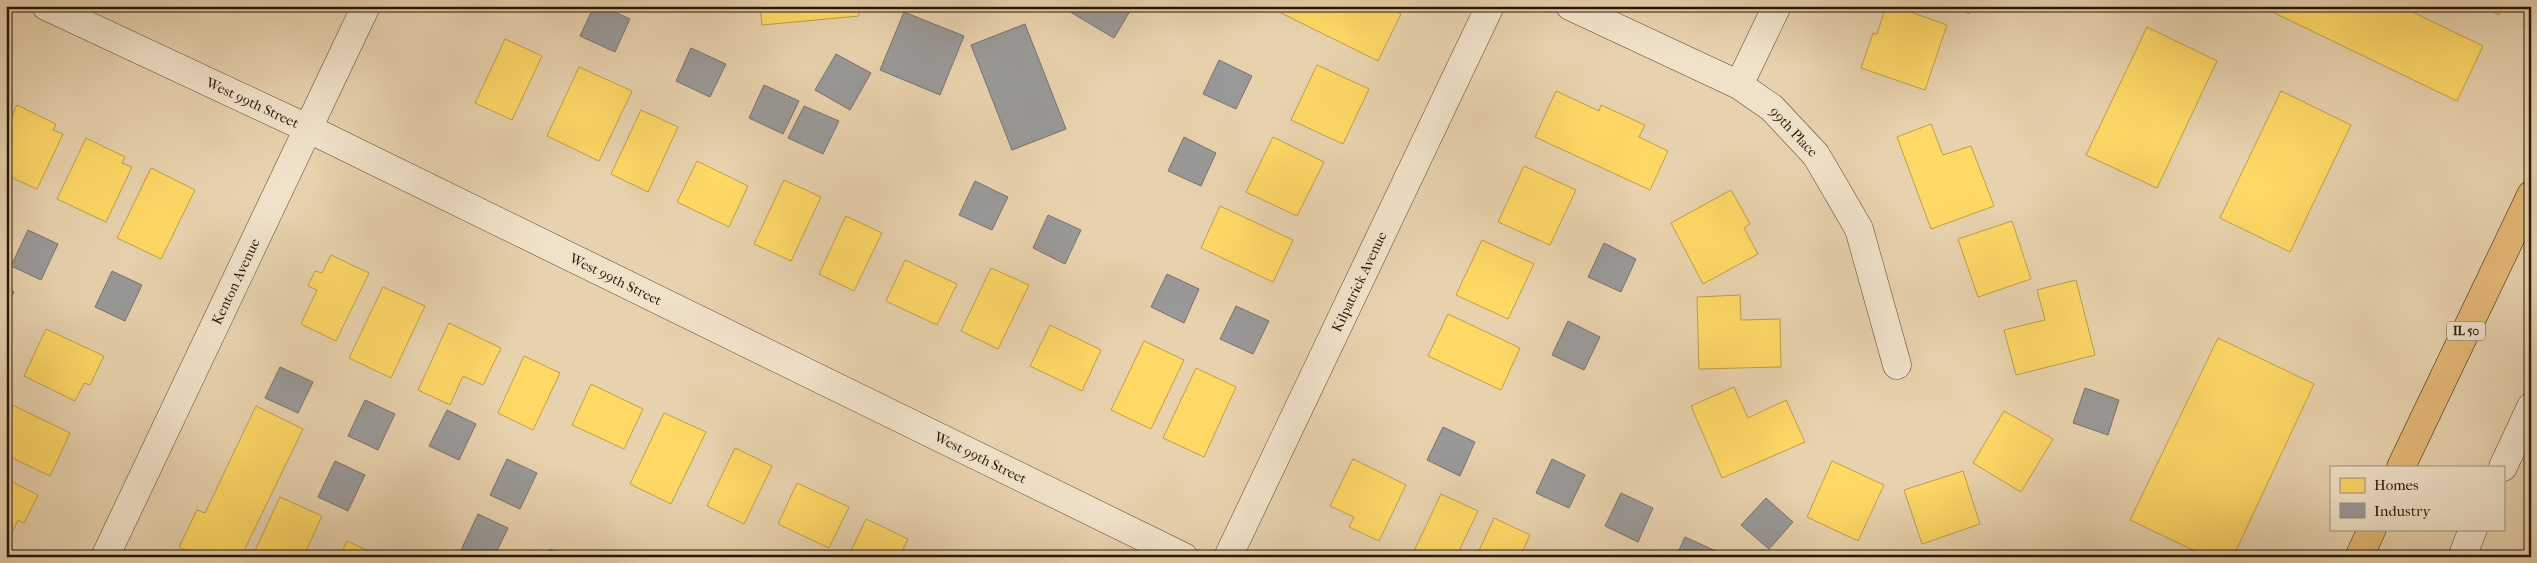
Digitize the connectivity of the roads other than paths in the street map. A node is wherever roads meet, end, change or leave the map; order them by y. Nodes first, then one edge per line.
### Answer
1 (46, 6) edge
2 (366, 6) edge
3 (1490, 6) edge
4 (1570, 6) edge
5 (1777, 6) edge
6 (1739, 85) junction
7 (309, 129) junction
8 (2531, 195) edge
9 (1897, 365) dead end
10 (2531, 408) edge
11 (2402, 466) edge
12 (2502, 466) edge
13 (2372, 530) edge
14 (2473, 530) edge
15 (105, 557) edge
16 (1184, 557) edge
17 (1228, 557) edge
18 (2359, 557) edge
19 (2462, 557) edge

1 - 7 street, West 99th Street
2 - 7 street, Kenton Avenue
3 - 17 street, Kilpatrick Avenue
4 - 6 street, 99th Place
5 - 6 street
6 - 9 street, 99th Place
7 - 15 street, Kenton Avenue
7 - 16 street, West 99th Street
8 - 11 main road, IL 50
10 - 12 street
13 - 18 main road
14 - 19 street

